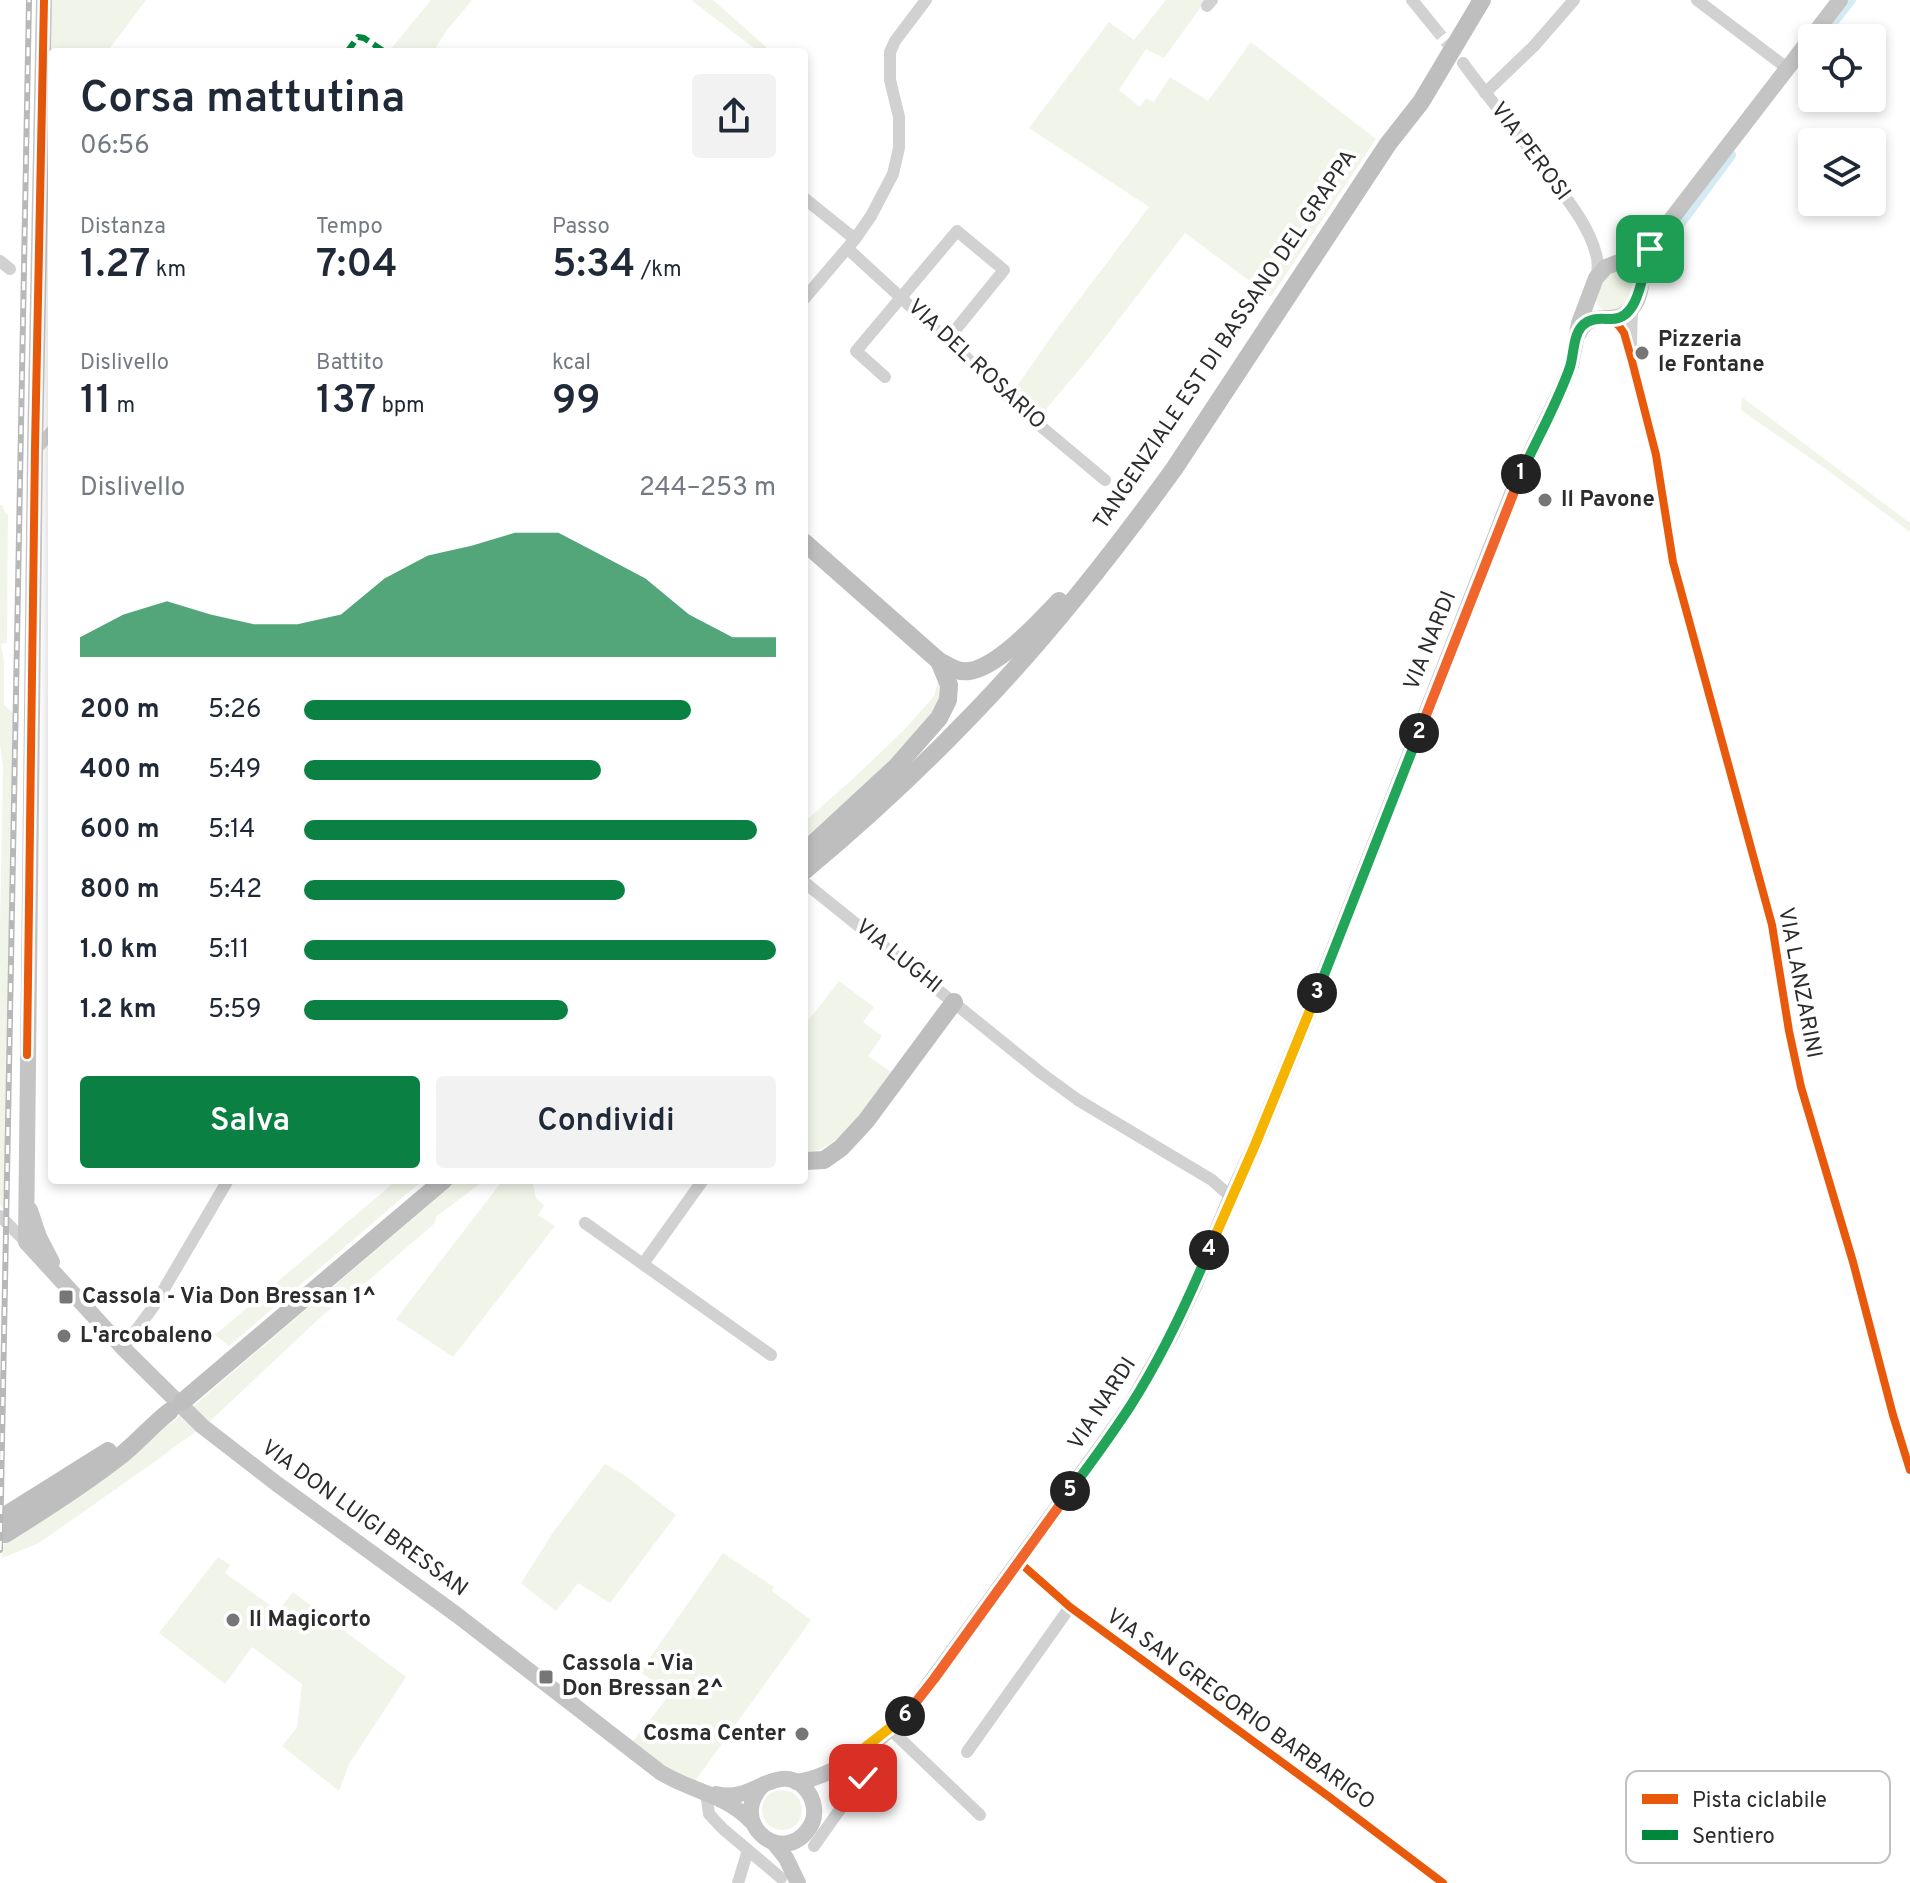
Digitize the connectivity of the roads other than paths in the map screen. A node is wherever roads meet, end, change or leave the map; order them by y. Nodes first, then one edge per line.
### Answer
1 (44, 0) edge
2 (926, 0) edge
3 (1412, 0) edge
4 (1469, 0) edge
5 (1482, 0) edge
6 (1574, 0) edge
7 (1697, 0) edge
8 (1840, 0) edge
9 (1434, 27) tunnel mouth
10 (1463, 63) tunnel mouth
11 (1787, 68) junction
12 (1485, 93) junction
13 (1388, 144) junction
14 (808, 202) edge
15 (1591, 239) junction
16 (1653, 243) junction
17 (852, 244) junction
18 (1622, 262) junction
19 (1596, 278) junction
20 (1641, 279) junction
21 (808, 294) edge
22 (902, 297) junction
23 (1590, 297) junction
24 (1632, 307) junction
25 (1608, 319) junction
26 (1576, 338) junction
27 (948, 339) junction
28 (1632, 361) junction
29 (885, 377) dead end
30 (48, 436) edge
31 (35, 448) junction
32 (1105, 480) dead end
33 (808, 546) edge
34 (1098, 569) junction
35 (939, 661) junction
36 (808, 848) edge
37 (829, 850) junction
38 (808, 868) edge
39 (808, 883) edge
40 (808, 886) edge
41 (954, 1002) junction
42 (808, 1161) edge
43 (226, 1184) edge
44 (439, 1184) edge
45 (700, 1184) edge
46 (1234, 1190) junction
47 (0, 1216) edge
48 (585, 1223) dead end
49 (31, 1241) junction
50 (643, 1264) junction
51 (123, 1348) junction
52 (771, 1355) dead end
53 (152, 1425) junction
54 (1910, 1470) edge
55 (6, 1515) dead end
56 (5, 1534) dead end
57 (1019, 1562) junction
58 (1070, 1607) junction
59 (890, 1729) junction
60 (967, 1752) dead end
61 (880, 1753) dead end
62 (844, 1764) junction
63 (863, 1778) junction
64 (796, 1782) junction
65 (764, 1784) junction
66 (706, 1793) junction
67 (814, 1805) junction
68 (980, 1815) dead end
69 (751, 1821) junction
70 (807, 1841) junction
71 (773, 1842) junction
72 (748, 1850) junction
73 (792, 1880) edge
74 (738, 1883) edge
75 (1443, 1883) edge

1 - 31 main road
2 - 17 street
3 - 9 street
4 - 13 highway, TANGENZIALE EST DI BASSANO DEL GRAPPA
5 - 13 highway, TANGENZIALE EST DI BASSANO DEL GRAPPA
6 - 12 street, VIA PEROSI
7 - 11 street
8 - 11 main road
10 - 12 street
11 - 16 main road
12 - 15 street, VIA PEROSI
13 - 34 highway, TANGENZIALE EST DI BASSANO DEL GRAPPA
14 - 17 street, VIA DEL ROSARIO
15 - 18 street
15 - 19 street
16 - 18 main road
16 - 20 main road
17 - 21 street
17 - 22 street, VIA DEL ROSARIO
18 - 19 main road
18 - 20 main road
19 - 23 main road, VIA NARDI
20 - 24 main road
22 - 27 street, VIA DEL ROSARIO
22 - 27 street
22 - 29 street
23 - 25 main road
23 - 26 main road, VIA NARDI
24 - 25 main road
24 - 28 street, VIA LANZARINI
25 - 26 main road
25 - 28 street, VIA LANZARINI
26 - 46 main road, VIA NARDI
27 - 32 street, VIA DEL ROSARIO
28 - 54 street, VIA LANZARINI
30 - 31 street
31 - 49 main road
33 - 35 highway
34 - 35 highway
34 - 37 highway, TANGENZIALE EST DI BASSANO DEL GRAPPA
35 - 36 highway
37 - 38 highway, TANGENZIALE EST DI BASSANO DEL GRAPPA
37 - 39 highway
40 - 41 street, VIA LUGHI
41 - 42 highway
41 - 46 street, VIA LUGHI
43 - 51 street
44 - 53 highway
45 - 50 street
46 - 57 main road, VIA NARDI
47 - 49 street
48 - 50 street
49 - 51 main road, VIA DON LUIGI BRESSAN
50 - 52 street
51 - 66 main road, VIA DON LUIGI BRESSAN
53 - 55 highway
53 - 56 highway
57 - 58 street, VIA SAN GREGORIO BARBARIGO
57 - 59 main road, VIA NARDI
58 - 60 street
58 - 75 street, VIA SAN GREGORIO BARBARIGO
59 - 62 main road, VIA NARDI
59 - 68 street
61 - 63 street
62 - 63 street
62 - 64 main road, VIA NARDI
62 - 67 main road, VIA NARDI
63 - 70 street
64 - 65 main road
64 - 67 main road
65 - 66 main road, VIA DON LUIGI BRESSAN
65 - 69 main road
66 - 69 main road, VIA DON LUIGI BRESSAN
66 - 72 street
67 - 70 main road
69 - 71 main road
70 - 71 main road
70 - 73 main road
71 - 73 main road
72 - 73 street
72 - 74 street

